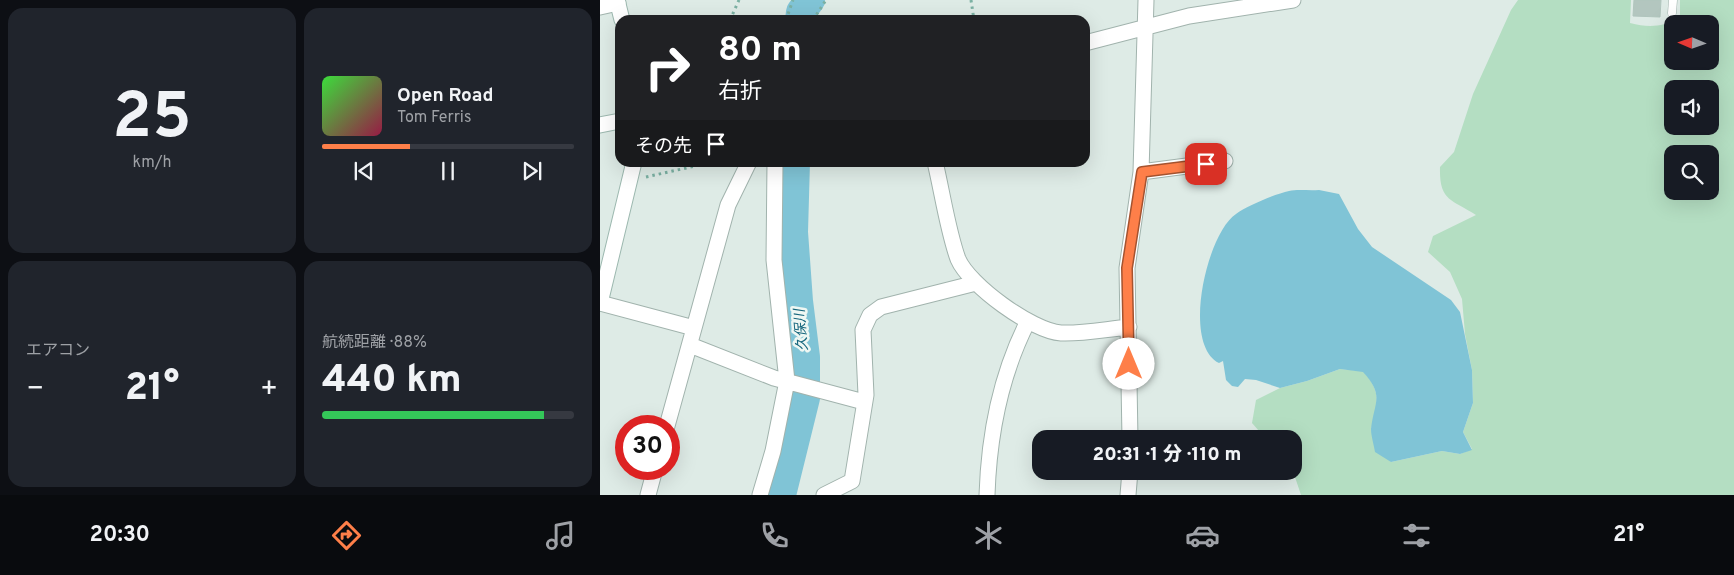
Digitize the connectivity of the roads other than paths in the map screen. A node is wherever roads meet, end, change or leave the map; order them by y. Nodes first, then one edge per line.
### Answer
1 (1146, 0) edge
2 (1294, 0) edge
3 (1672, 0) edge
4 (618, 2) edge
5 (600, 7) edge
6 (1672, 13) dead end
7 (621, 15) edge
8 (1145, 26) junction
9 (1090, 42) edge
10 (615, 122) edge
11 (600, 125) edge
12 (1224, 161) dead end
13 (633, 167) edge
14 (747, 167) edge
15 (776, 167) edge
16 (937, 167) edge
17 (1142, 172) junction
18 (976, 283) junction
19 (600, 303) edge
20 (1028, 321) junction
21 (1129, 327) junction
22 (694, 328) junction
23 (690, 344) junction
24 (799, 384) junction
25 (864, 402) junction
26 (670, 415) edge
27 (1130, 430) edge
28 (652, 480) edge
29 (1129, 480) edge
30 (648, 495) edge
31 (760, 495) edge
32 (824, 495) edge
33 (987, 495) edge
34 (1128, 495) edge

1 - 8 street
2 - 8 street
3 - 6 lane
4 - 5 street
4 - 7 street
8 - 9 street
8 - 17 street
10 - 11 street
12 - 17 street
13 - 19 street
14 - 22 street
15 - 24 street
16 - 18 street
17 - 21 street
18 - 20 street
18 - 25 street
19 - 22 street
20 - 21 street
20 - 33 street
21 - 27 street
22 - 23 street
23 - 24 street
23 - 26 street
24 - 25 street
24 - 31 street
25 - 32 street
28 - 30 street
29 - 34 street

